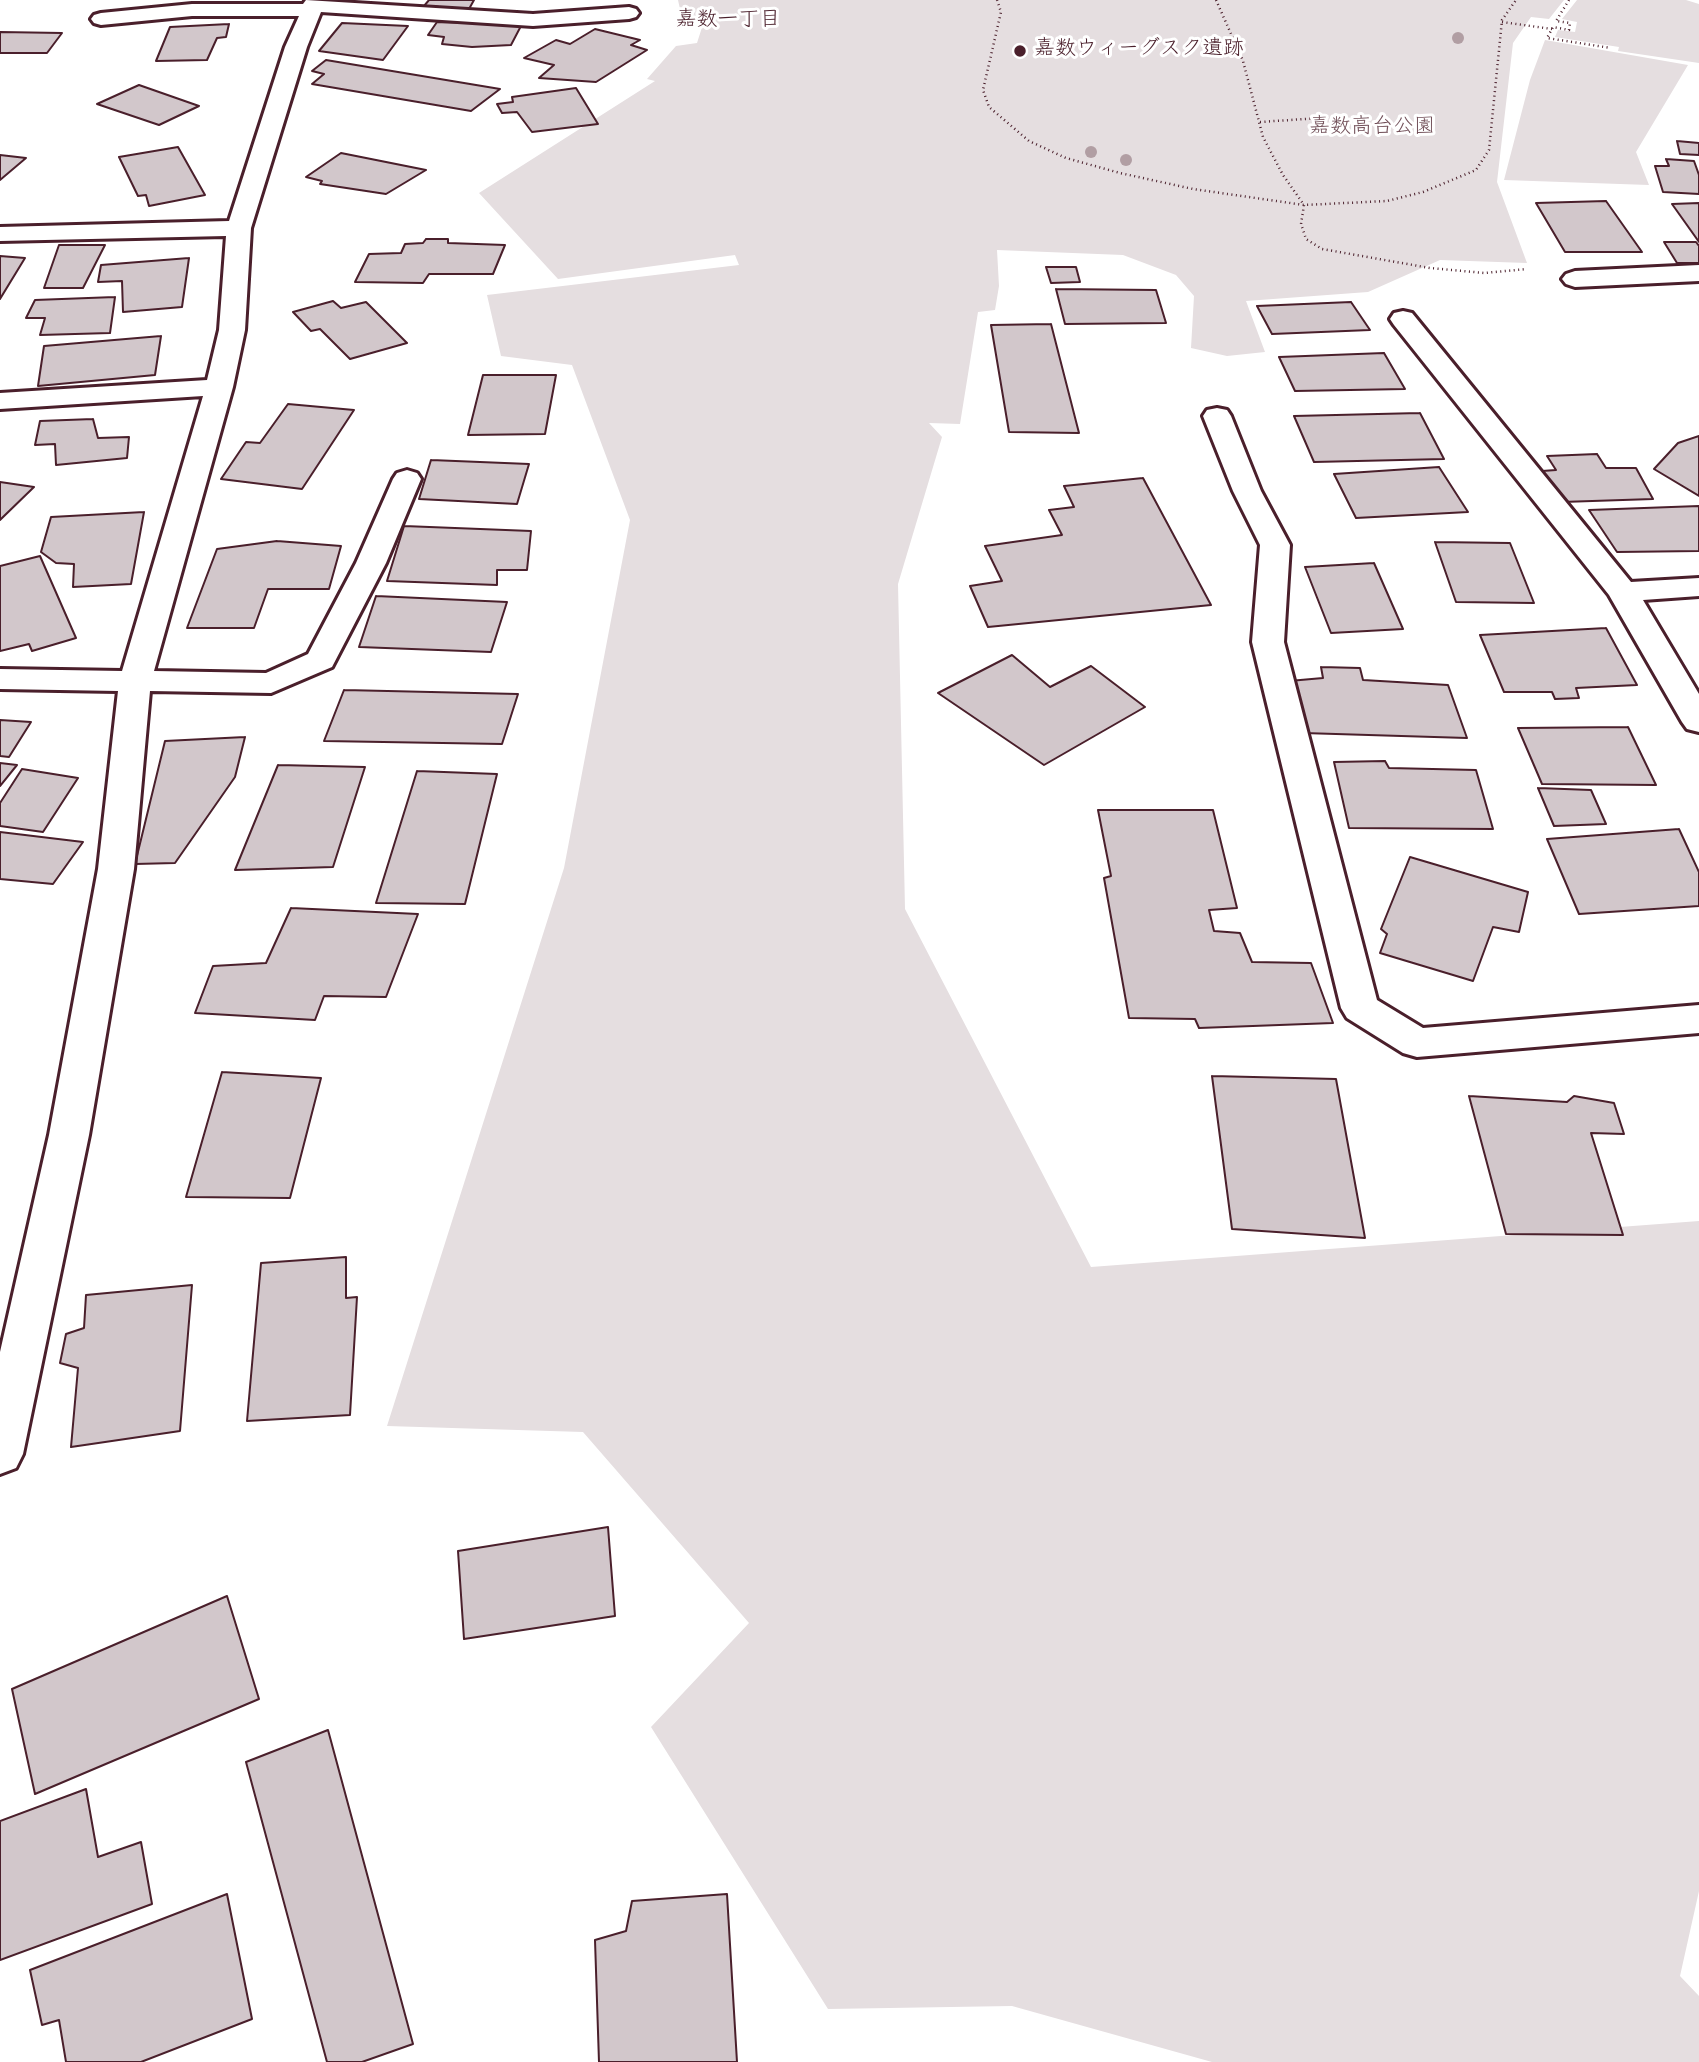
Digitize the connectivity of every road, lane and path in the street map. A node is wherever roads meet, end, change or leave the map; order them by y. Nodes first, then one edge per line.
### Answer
1 (997, 0) edge
2 (1216, 0) edge
3 (1516, 0) edge
4 (1569, 0) edge
5 (183, 5) edge
6 (313, 5) edge
7 (629, 13) dead end
8 (101, 19) dead end
9 (1502, 22) junction
10 (1552, 29) junction
11 (1611, 48) dead end
12 (1335, 117) dead end
13 (1260, 122) junction
14 (1304, 205) junction
15 (239, 228) junction
16 (0, 234) edge
17 (1699, 274) edge
18 (1575, 279) joint
19 (1402, 319) dead end
20 (219, 387) junction
21 (0, 401) edge
22 (1217, 416) dead end
23 (407, 479) dead end
24 (1699, 587) edge
25 (1623, 592) junction
26 (0, 679) edge
27 (135, 681) junction
28 (1699, 722) edge
29 (1699, 1019) edge
30 (0, 1454) edge

1 - 14 path
2 - 13 path
3 - 9 path
4 - 10 path
5 - 6 street
5 - 8 street
6 - 7 street
6 - 15 street
9 - 10 path
9 - 14 path
10 - 11 path
12 - 13 path
13 - 14 path
14 - 18 path
15 - 16 street
15 - 20 street
17 - 18 street
19 - 25 street
20 - 21 street
20 - 27 street
22 - 29 street
23 - 27 street
24 - 25 street
25 - 28 street
26 - 27 street
27 - 30 street

